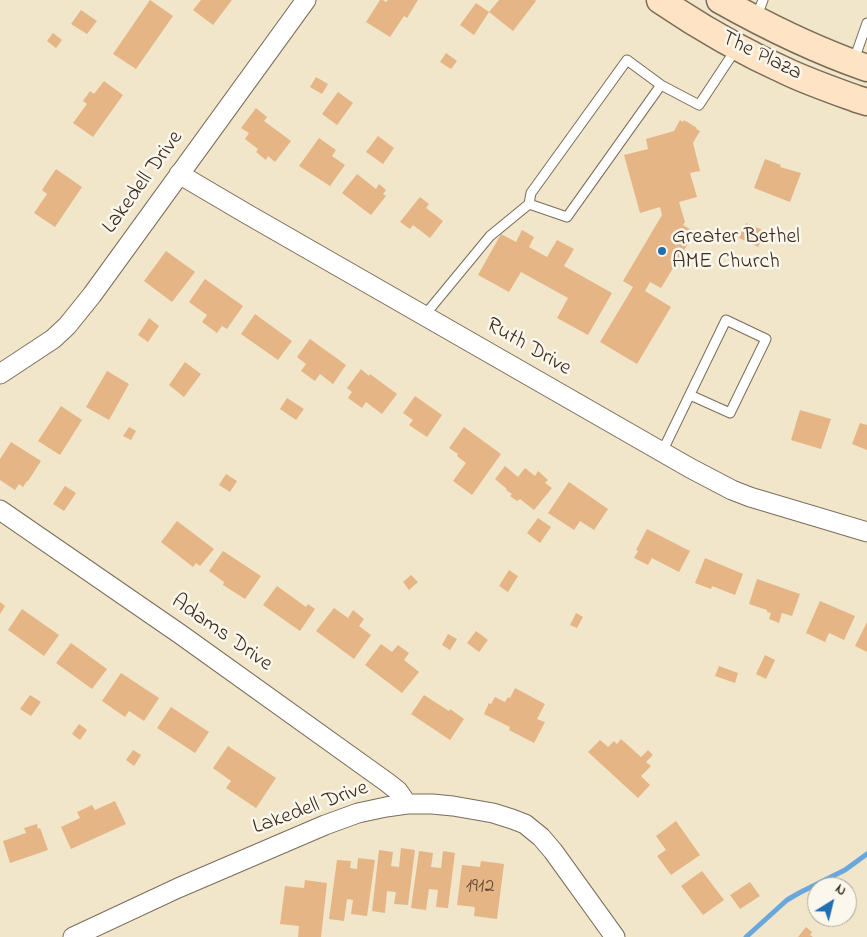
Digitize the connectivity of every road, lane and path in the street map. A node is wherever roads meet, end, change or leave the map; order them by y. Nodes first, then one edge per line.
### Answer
1 (306, 0) edge
2 (660, 0) edge
3 (720, 0) edge
4 (759, 10) edge
5 (867, 23) edge
6 (737, 47) junction
7 (860, 66) edge
8 (661, 85) junction
9 (867, 102) edge
10 (180, 174) junction
11 (529, 204) junction
12 (424, 316) junction
13 (0, 374) edge
14 (690, 395) junction
15 (662, 452) junction
16 (0, 510) edge
17 (867, 532) edge
18 (407, 804) junction
19 (72, 937) edge
20 (615, 937) edge

1 - 10 street, Lakedell Drive
2 - 6 main road, The Plaza
3 - 4 main road, The Plaza
4 - 7 main road, The Plaza
5 - 7 lane
6 - 8 lane
6 - 9 main road, The Plaza
8 - 11 lane
8 - 11 lane
10 - 12 street, Ruth Drive
10 - 13 street, Lakedell Drive
11 - 12 lane
12 - 15 street, Ruth Drive
14 - 14 lane
14 - 15 lane
15 - 17 street, Ruth Drive
16 - 18 street, Adams Drive
18 - 19 street, Lakedell Drive
18 - 20 street, Lakedell Drive

